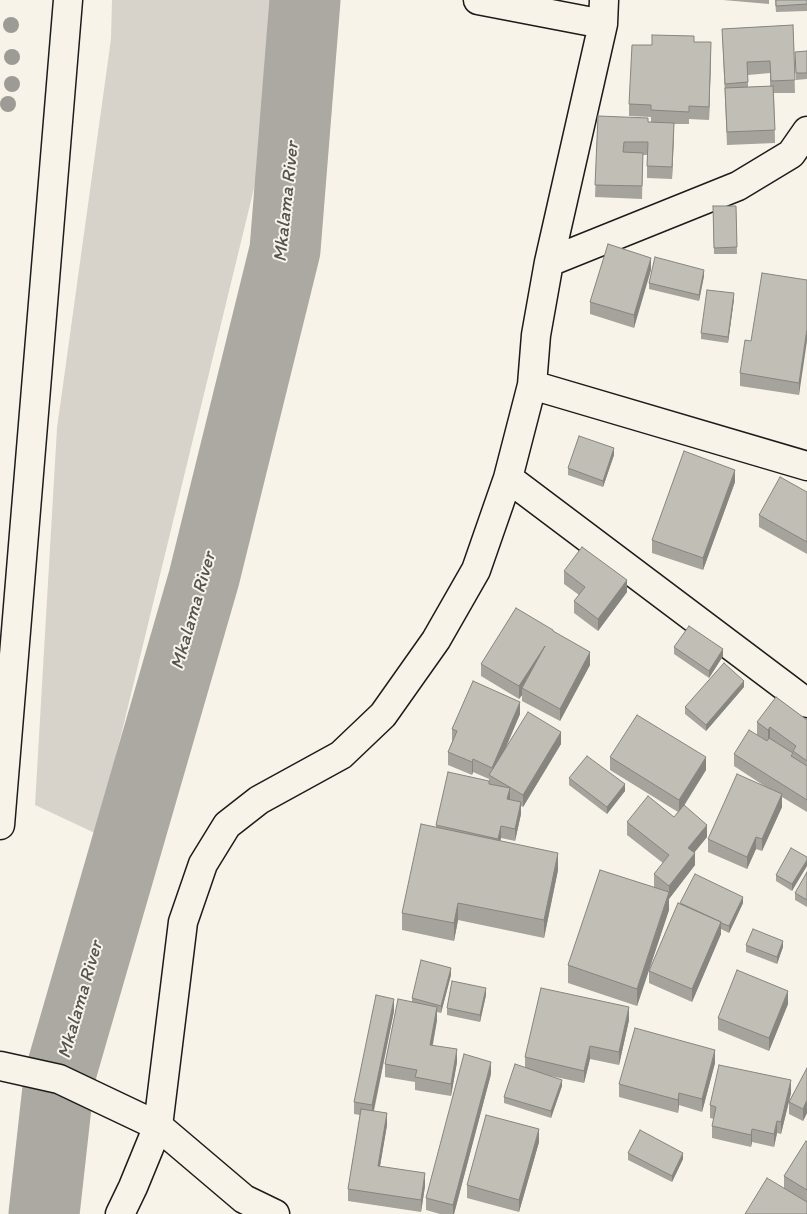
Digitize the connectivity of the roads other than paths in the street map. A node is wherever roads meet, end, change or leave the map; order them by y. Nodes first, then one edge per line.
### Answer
1 (68, 0) edge
2 (478, 0) edge
3 (604, 12) edge
4 (807, 131) edge
5 (549, 262) junction
6 (532, 385) junction
7 (807, 466) edge
8 (508, 478) junction
9 (807, 703) edge
10 (0, 825) edge
11 (0, 1066) edge
12 (158, 1126) junction
13 (120, 1214) edge
14 (276, 1214) edge

1 - 10 street
2 - 3 street
3 - 5 street
4 - 5 street
5 - 6 street
6 - 7 street
6 - 8 street
8 - 9 street
8 - 12 street
11 - 12 street
12 - 13 street
12 - 14 street

